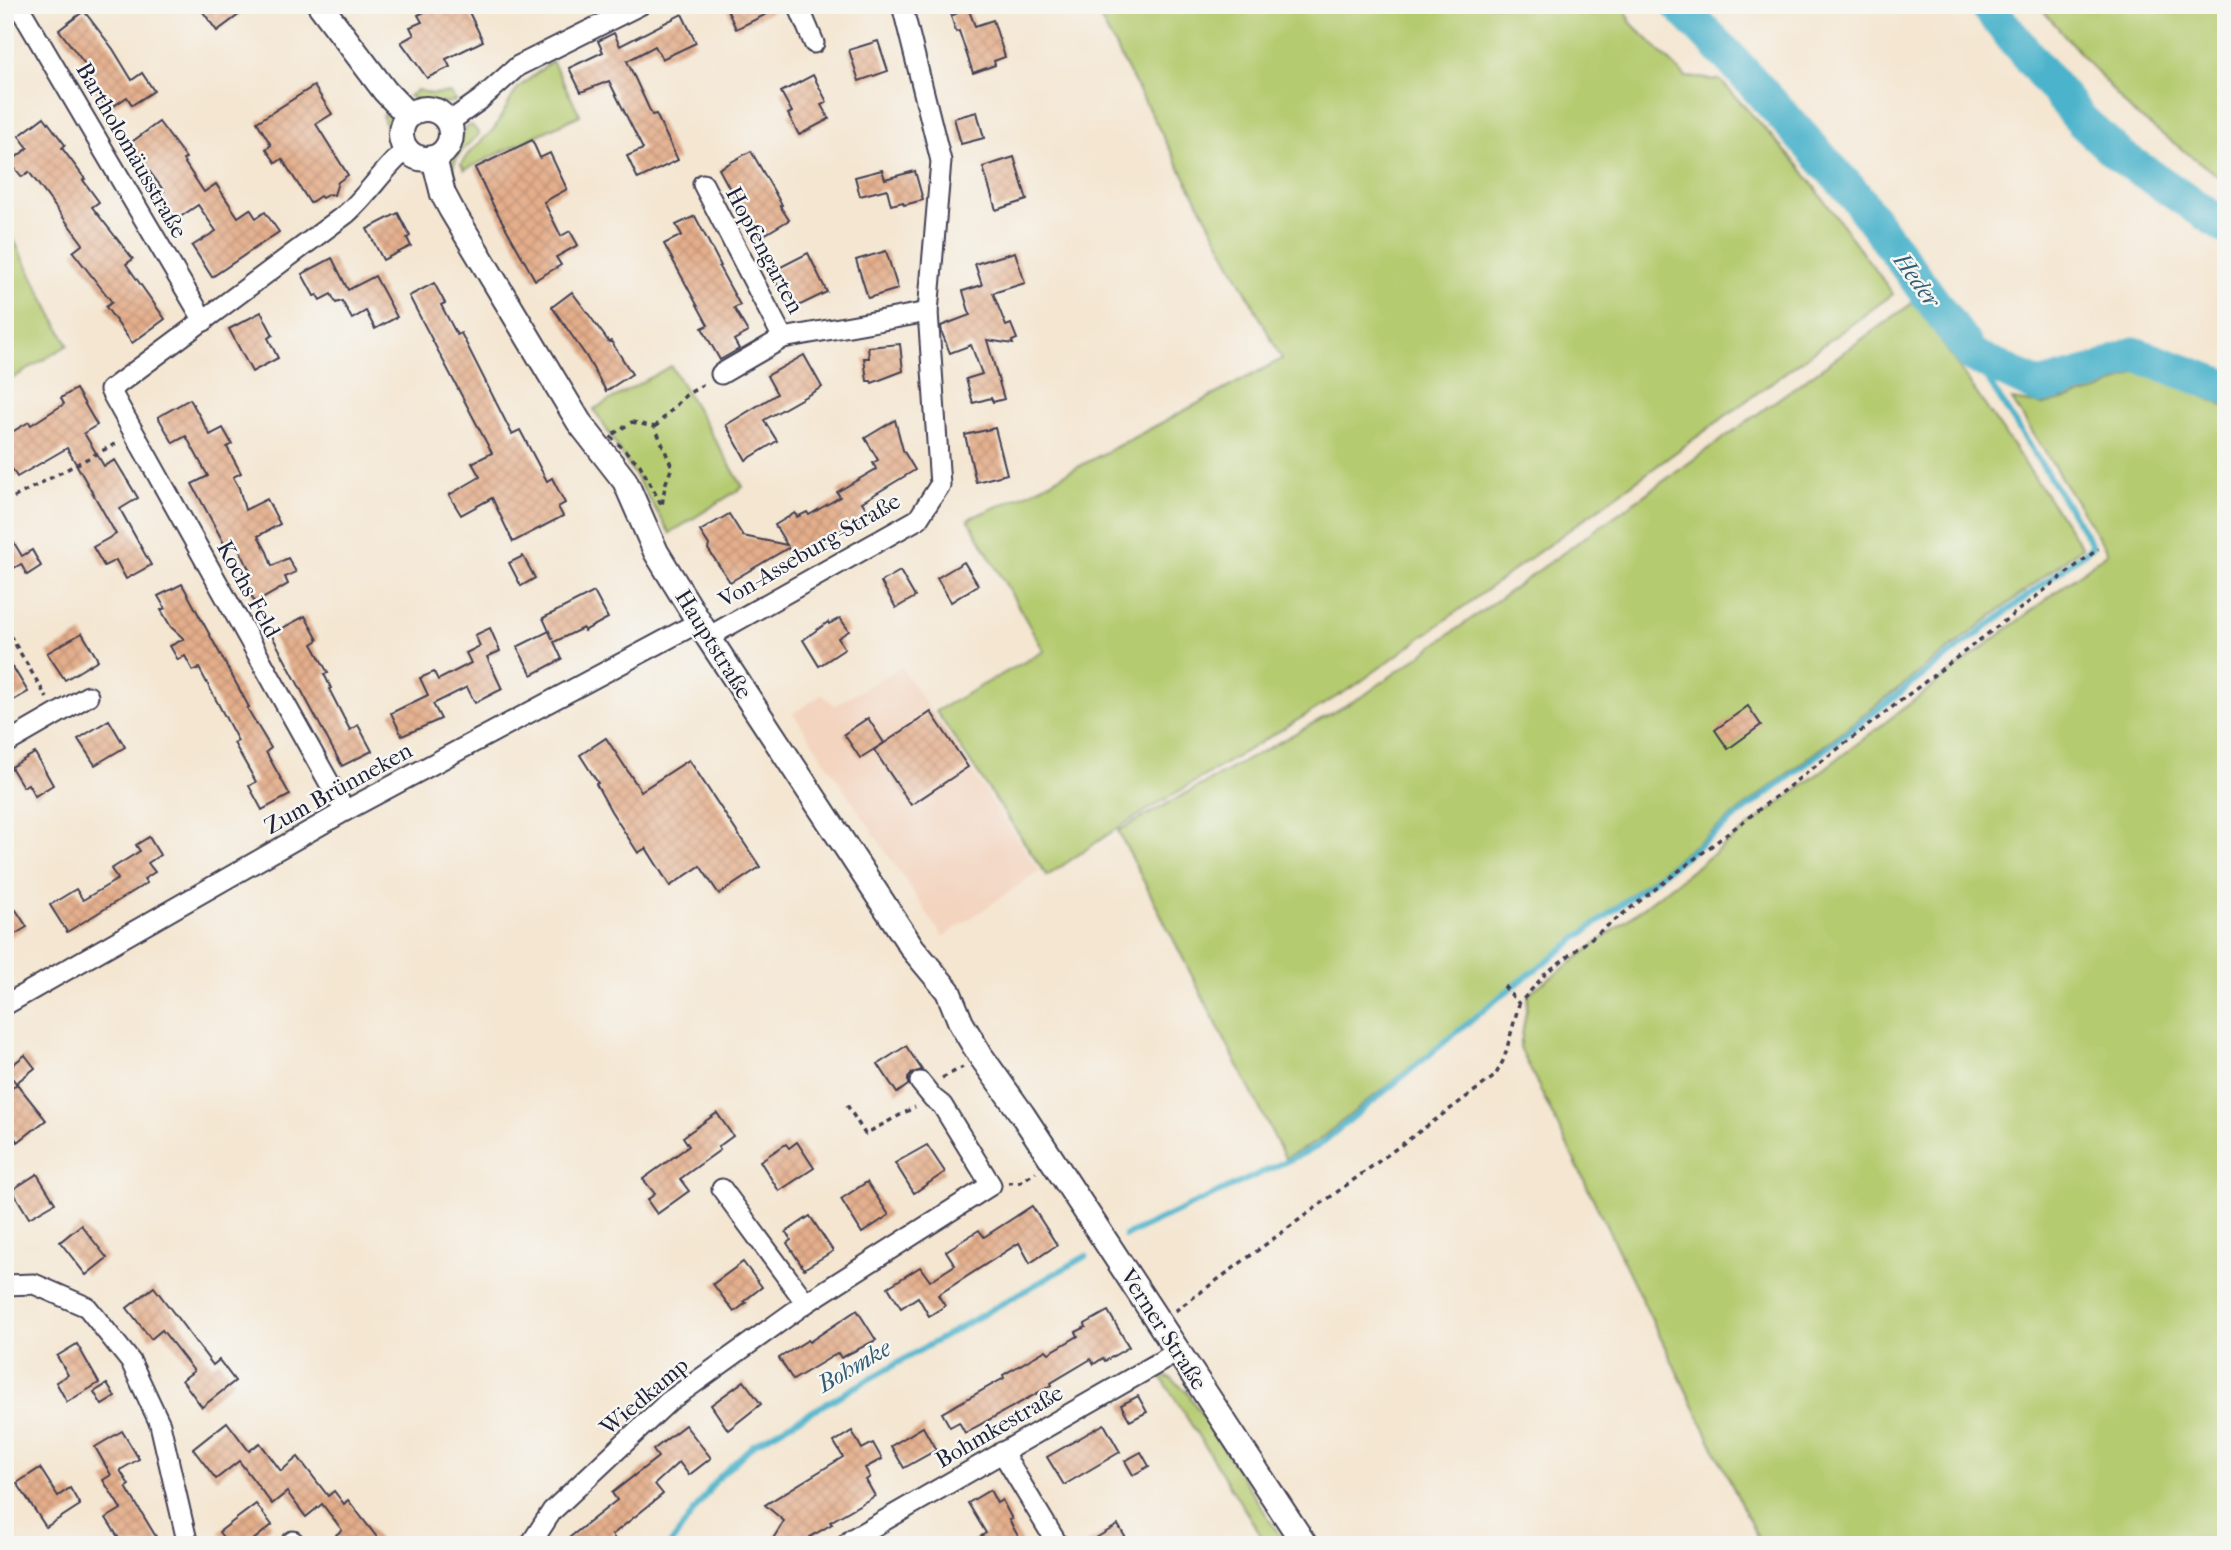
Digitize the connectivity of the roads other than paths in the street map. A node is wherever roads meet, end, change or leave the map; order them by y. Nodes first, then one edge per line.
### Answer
1 (18, 5) edge
2 (320, 5) edge
3 (640, 5) edge
4 (799, 5) edge
5 (902, 5) edge
6 (814, 44) dead end
7 (408, 115) junction
8 (449, 122) junction
9 (407, 150) junction
10 (434, 158) junction
11 (703, 184) dead end
12 (928, 312) junction
13 (204, 321) junction
14 (783, 338) junction
15 (721, 374) road end
16 (704, 629) junction
17 (88, 696) dead end
18 (5, 744) edge
19 (345, 811) junction
20 (5, 1005) edge
21 (930, 1094) road end
22 (1022, 1114) joint
23 (722, 1189) dead end
24 (5, 1285) edge
25 (806, 1303) junction
26 (1179, 1352) junction
27 (1002, 1452) junction
28 (188, 1545) edge
29 (530, 1545) edge
30 (846, 1545) edge
31 (1058, 1545) edge
32 (1305, 1545) edge

1 - 13 street, Bartholomäusstraße
2 - 7 main road
3 - 8 street
4 - 6 street
5 - 12 street, Von-Asseburg-Straße
7 - 8 main road
7 - 9 main road
8 - 10 main road
9 - 10 main road
9 - 13 street
10 - 16 main road, Hauptstraße
11 - 14 street, Hopfengarten
12 - 14 street, Hopfengarten
12 - 16 street, Von-Asseburg-Straße
13 - 19 street, Kochs Feld
14 - 15 street, Hopfengarten
16 - 19 street, Zum Brünneken
16 - 22 main road, Hauptstraße
17 - 18 street
19 - 20 street, Zum Brünneken
21 - 25 street, Wiedkamp
22 - 26 main road, Verner Straße
23 - 25 street
24 - 28 street
25 - 29 street, Wiedkamp
26 - 27 street, Bohmkestraße
26 - 32 main road, Verner Straße
27 - 30 street, Bohmkestraße
27 - 31 street

